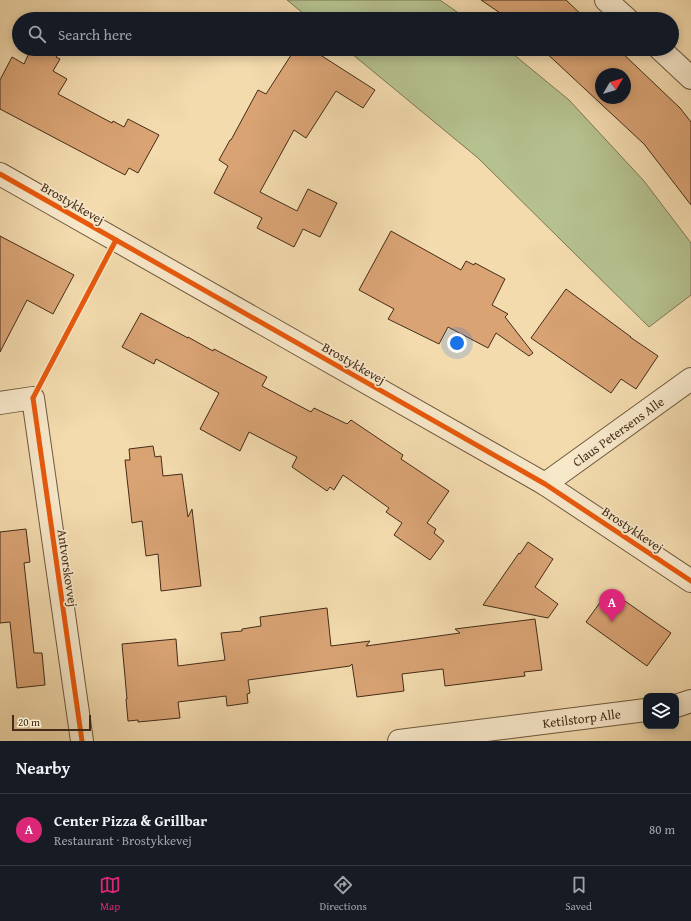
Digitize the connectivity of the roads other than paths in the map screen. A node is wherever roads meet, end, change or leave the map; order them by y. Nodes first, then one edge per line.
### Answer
1 (606, 0) edge
2 (619, 12) edge
3 (667, 56) edge
4 (691, 78) edge
5 (0, 174) edge
6 (691, 379) edge
7 (0, 403) edge
8 (545, 484) junction
9 (691, 581) edge
10 (691, 701) edge
11 (679, 706) edge
12 (643, 710) edge
13 (82, 741) edge
14 (399, 741) edge

1 - 2 street
3 - 4 street
5 - 8 street, Brostykkevej
6 - 8 street, Claus Petersens Alle
7 - 13 street, Antvorskovvej
8 - 9 street, Brostykkevej
10 - 11 street
12 - 14 street, Ketilstorp Alle

